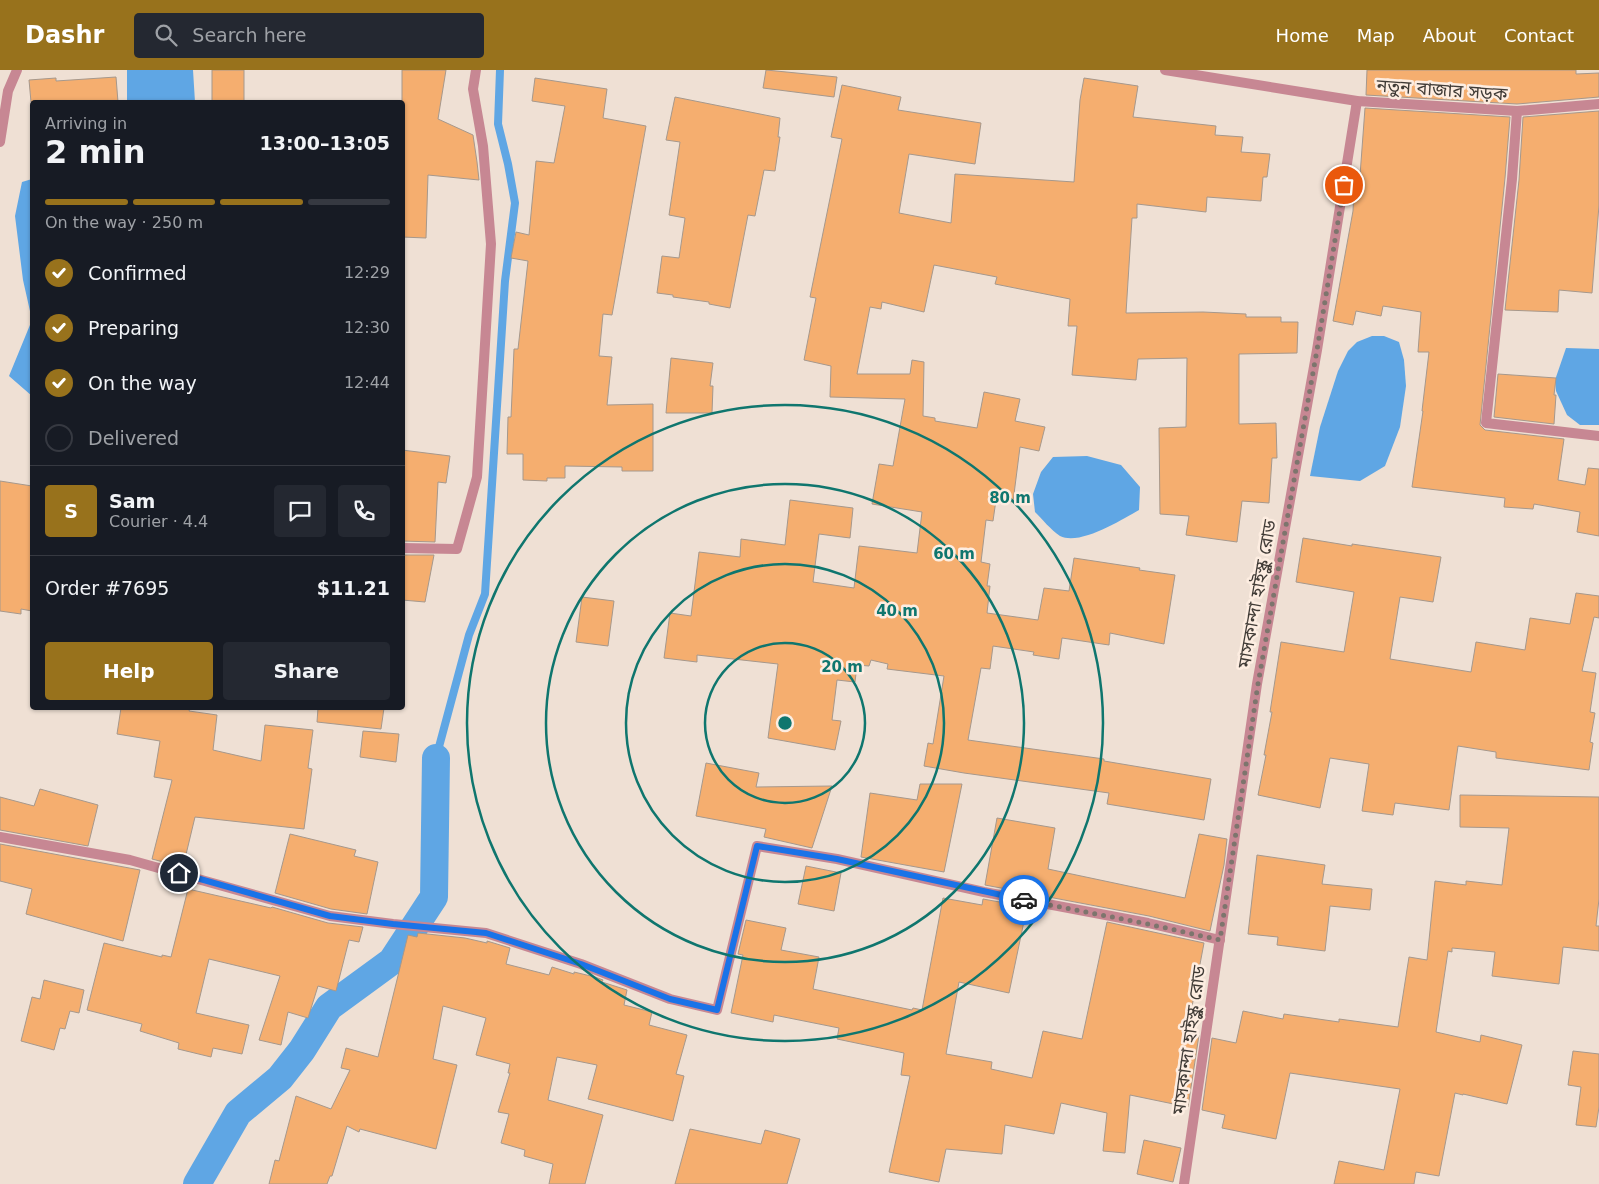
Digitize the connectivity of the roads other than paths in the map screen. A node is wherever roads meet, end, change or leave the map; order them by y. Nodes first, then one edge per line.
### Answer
1 (16, 70) edge
2 (476, 70) edge
3 (1165, 70) edge
4 (1357, 100) junction
5 (1599, 104) edge
6 (1517, 111) junction
7 (0, 142) edge
8 (1599, 436) edge
9 (405, 548) edge
10 (0, 837) edge
11 (1220, 940) junction
12 (1184, 1184) edge

1 - 7 street
2 - 9 street
3 - 4 street, নতুন বাজার সড়ক
4 - 6 street, নতুন বাজার সড়ক
4 - 11 street, মাসকান্দা হাইস্কুল রোড
5 - 6 street, নতুন বাজার সড়ক
6 - 8 street
10 - 11 street
11 - 12 street, মাসকান্দা হাইস্কুল রোড

